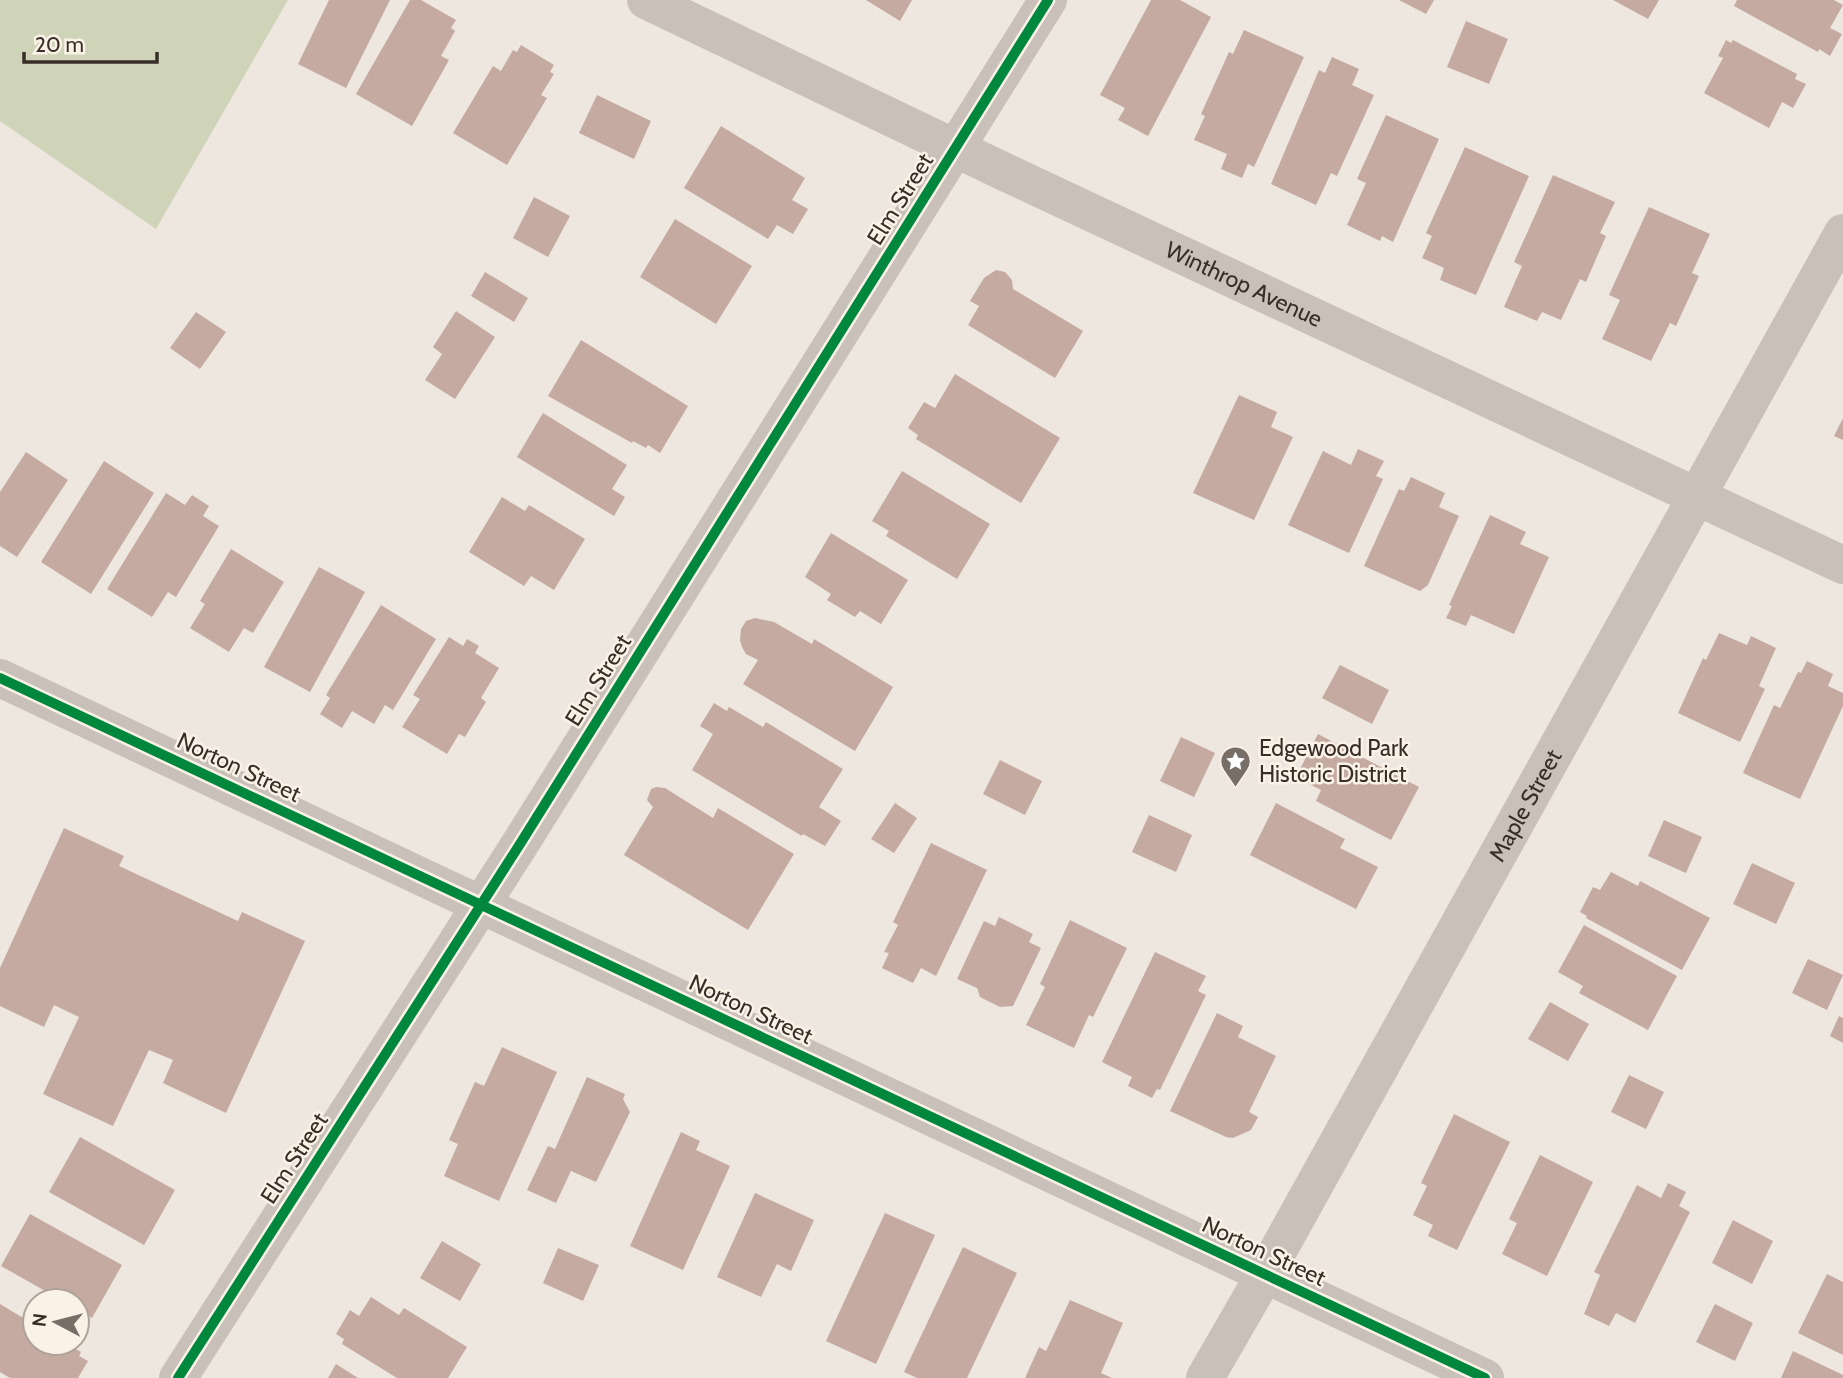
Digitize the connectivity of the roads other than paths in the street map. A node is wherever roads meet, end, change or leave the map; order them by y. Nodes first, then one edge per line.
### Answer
1 (646, 0) edge
2 (1048, 0) edge
3 (956, 149) junction
4 (1843, 233) edge
5 (1698, 495) junction
6 (1843, 565) edge
7 (0, 678) edge
8 (481, 905) junction
9 (1265, 1274) junction
10 (178, 1378) edge
11 (1205, 1378) edge
12 (1485, 1378) edge

1 - 3 street, Winthrop Avenue
2 - 3 street, Elm Street
3 - 5 street, Winthrop Avenue
3 - 8 street, Elm Street
4 - 5 street, Maple Street
5 - 6 street, Winthrop Avenue
5 - 9 street, Maple Street
7 - 8 street, Norton Street
8 - 9 street, Norton Street
8 - 10 street, Elm Street
9 - 11 street, Maple Street
9 - 12 street, Norton Street

